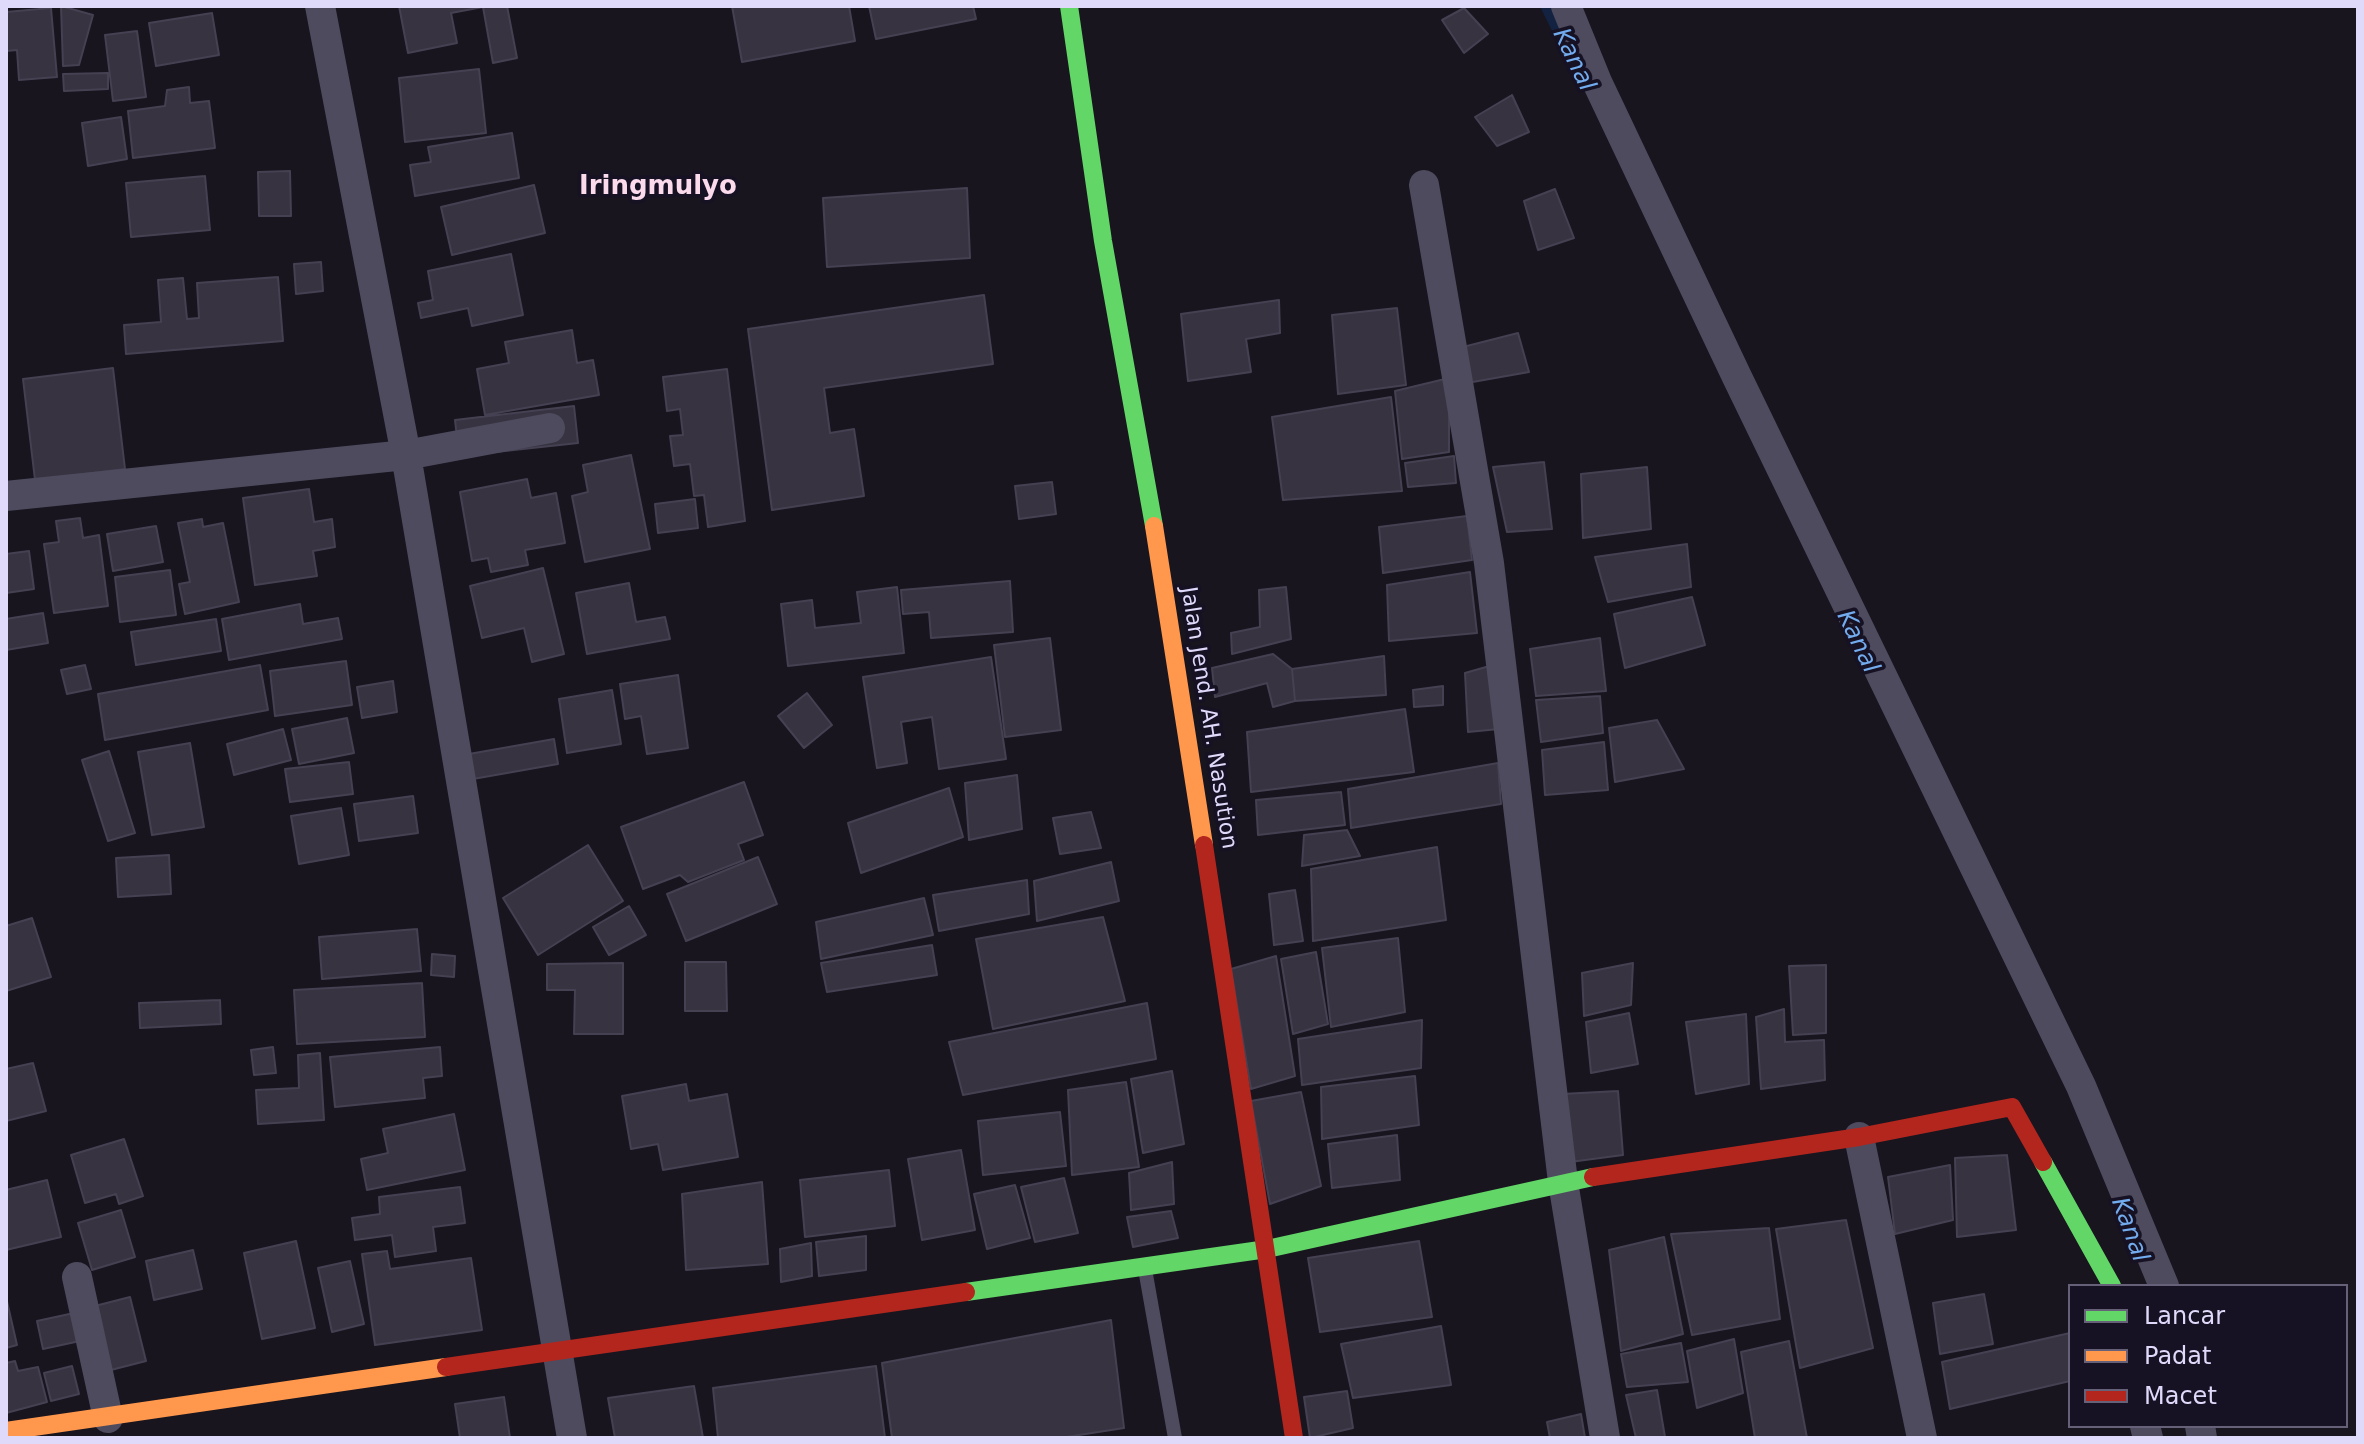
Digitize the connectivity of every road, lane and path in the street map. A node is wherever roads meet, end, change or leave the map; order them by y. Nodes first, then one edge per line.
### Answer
1 (320, 6) edge
2 (1069, 6) edge
3 (1566, 6) edge
4 (1424, 185) dead end
5 (550, 428) dead end
6 (406, 455) junction
7 (6, 496) edge
8 (1859, 1137) junction
9 (1563, 1182) junction
10 (1267, 1249) junction
11 (1144, 1267) junction
12 (77, 1277) dead end
13 (2112, 1284) edge
14 (2163, 1284) edge
15 (558, 1352) junction
16 (108, 1418) junction
17 (6, 1431) edge
18 (572, 1438) edge
19 (1175, 1438) edge
20 (1294, 1438) edge
21 (1605, 1438) edge
22 (1922, 1438) edge

1 - 6 street
2 - 10 main road, Jalan Jend. AH. Nasution
3 - 14 street
4 - 9 street
5 - 6 street
6 - 7 street
6 - 15 street
8 - 9 main road
8 - 13 main road
8 - 22 street
9 - 10 main road
9 - 21 street
10 - 11 main road
10 - 20 main road, Jalan Jend. AH. Nasution
11 - 15 main road
11 - 19 lane
12 - 16 street
15 - 16 main road
15 - 18 street
16 - 17 main road

